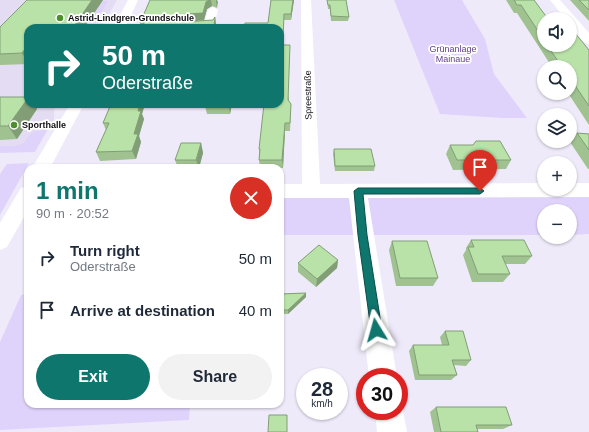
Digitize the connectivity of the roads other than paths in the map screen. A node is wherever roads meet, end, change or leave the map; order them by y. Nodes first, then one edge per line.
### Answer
1 (133, 0) edge
2 (306, 0) edge
3 (555, 0) edge
4 (213, 10) dead end
5 (121, 24) edge
6 (210, 24) edge
7 (589, 40) edge
8 (75, 108) edge
9 (43, 164) edge
10 (589, 190) edge
11 (284, 191) edge
12 (311, 191) junction
13 (358, 191) junction
14 (24, 200) edge
15 (0, 241) edge
16 (383, 368) edge
17 (390, 420) edge
18 (392, 432) edge

1 - 5 street
2 - 12 street, Spreestraße
3 - 7 street
4 - 6 street
8 - 9 street
10 - 13 street
11 - 12 street
12 - 13 street
13 - 16 street
14 - 15 street
17 - 18 street

